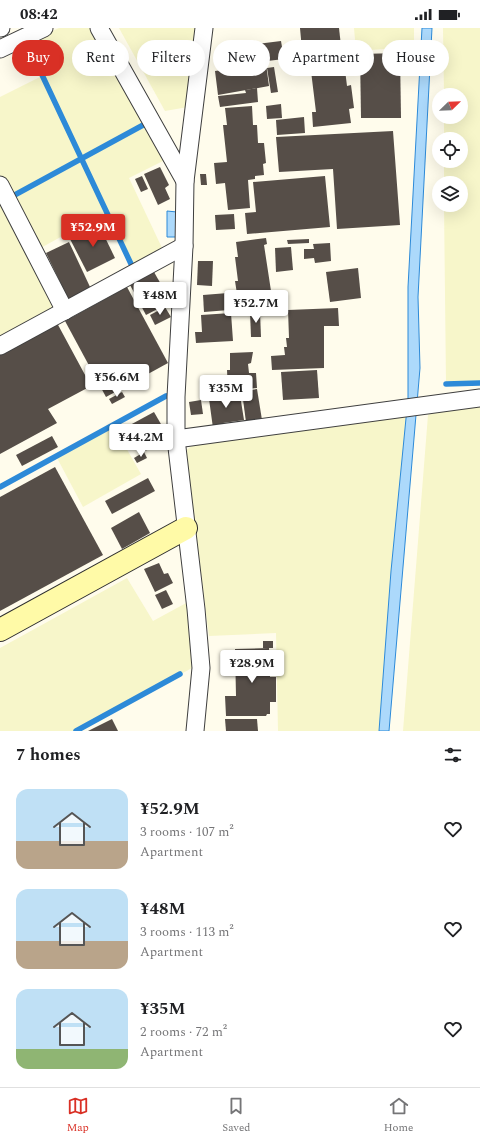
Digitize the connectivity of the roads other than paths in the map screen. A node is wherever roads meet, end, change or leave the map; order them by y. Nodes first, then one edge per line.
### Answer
1 (44, 28) edge
2 (99, 28) edge
3 (204, 28) edge
4 (0, 48) edge
5 (185, 181) junction
6 (0, 185) edge
7 (184, 246) junction
8 (65, 311) junction
9 (0, 346) edge
10 (480, 398) edge
11 (176, 439) junction
12 (186, 528) junction
13 (0, 630) edge
14 (195, 731) edge

1 - 4 street
2 - 5 street
3 - 5 street
5 - 7 street
6 - 8 street
7 - 8 street
7 - 11 street
8 - 9 street
10 - 11 street
11 - 12 street
12 - 13 street
12 - 14 street

